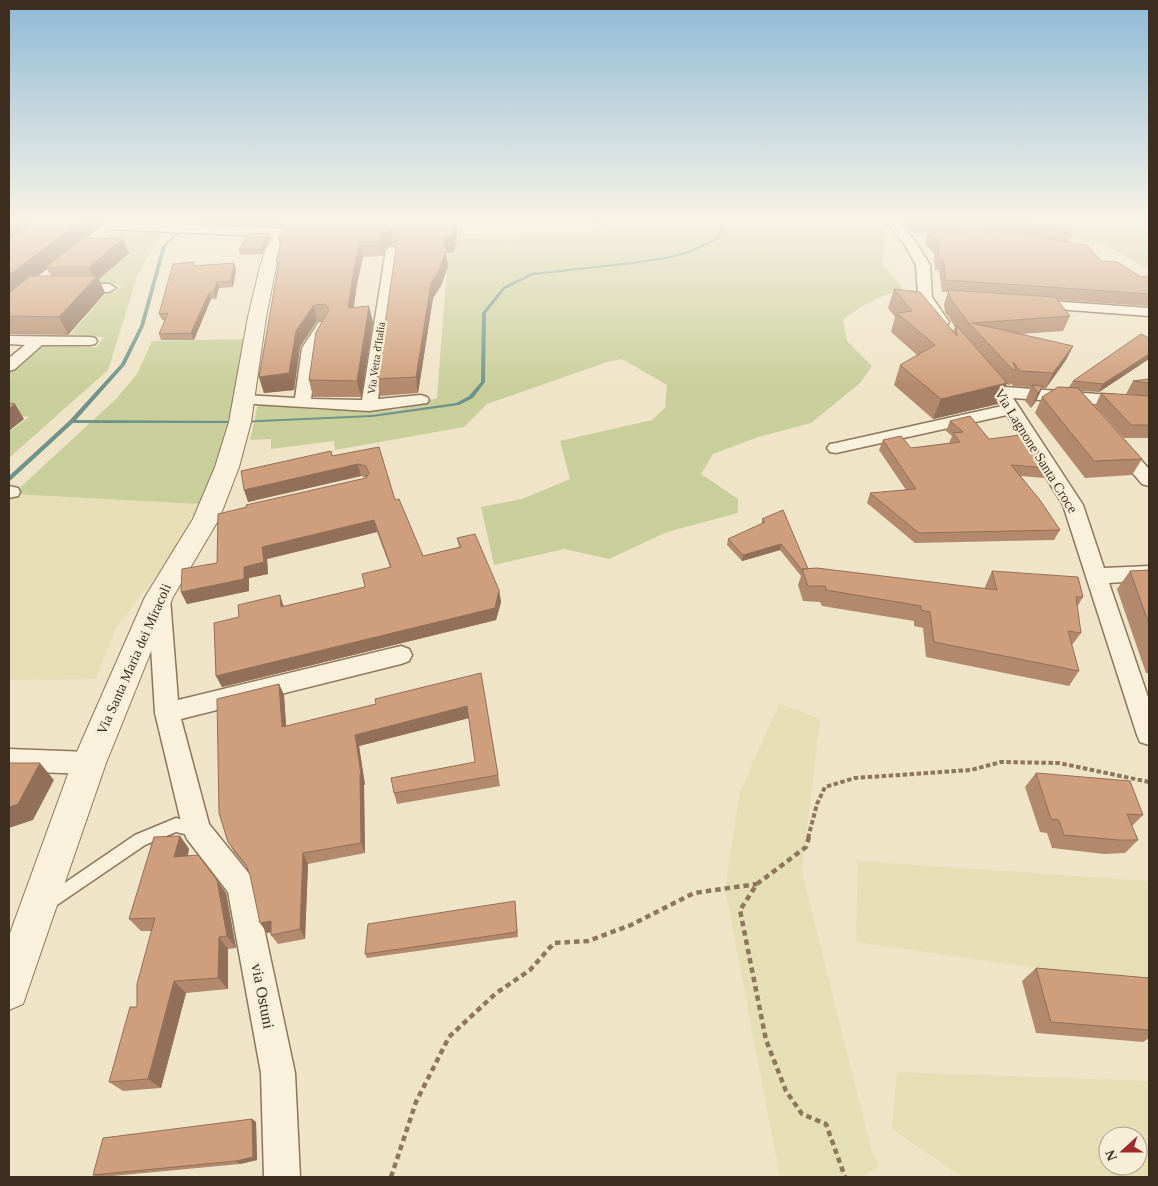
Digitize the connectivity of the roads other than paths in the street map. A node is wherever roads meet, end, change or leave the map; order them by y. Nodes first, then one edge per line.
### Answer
1 (266, 276) edge
2 (388, 276) edge
3 (924, 276) edge
4 (64, 287) edge
5 (109, 288) dead end
6 (925, 297) junction
7 (945, 298) dead end
8 (1023, 304) edge
9 (1149, 312) edge
10 (324, 325) edge
11 (951, 334) edge
12 (9, 340) edge
13 (38, 341) junction
14 (90, 341) dead end
15 (976, 363) edge
16 (9, 366) edge
17 (1001, 392) junction
18 (1076, 398) junction
19 (244, 400) junction
20 (422, 400) dead end
21 (1149, 403) edge
22 (302, 404) junction
23 (369, 406) junction
24 (1012, 409) junction
25 (1094, 418) edge
26 (1106, 432) edge
27 (836, 448) dead end
28 (1149, 480) edge
29 (1149, 573) edge
30 (1098, 576) junction
31 (158, 597) junction
32 (401, 655) dead end
33 (167, 713) junction
34 (1149, 735) edge
35 (9, 760) edge
36 (89, 763) junction
37 (197, 830) junction
38 (37, 910) junction
39 (9, 990) edge
40 (282, 1177) edge

1 - 19 street, Via Santa Maria dei Miracoli
2 - 23 street, Via Vetta d'Italia
3 - 6 street
4 - 5 street
6 - 7 street
6 - 11 street
8 - 9 street
10 - 22 street
12 - 13 street
13 - 14 street
13 - 16 street
15 - 17 street, Via Lagnone Santa Croce
17 - 18 street
17 - 24 street, Via Lagnone Santa Croce
18 - 21 street
18 - 25 street
19 - 22 street, Via Vetta d'Italia
19 - 31 street, Via Santa Maria dei Miracoli
20 - 23 street, Via Vetta d'Italia
22 - 23 street, Via Vetta d'Italia
24 - 27 street
24 - 30 street, Via Lagnone Santa Croce
26 - 28 street
29 - 30 street
30 - 34 street, Via Lagnone Santa Croce
31 - 33 street
31 - 36 street, Via Santa Maria dei Miracoli
32 - 33 street
33 - 37 street
35 - 36 street
36 - 38 street, Via Santa Maria dei Miracoli
37 - 38 lane
37 - 40 street, via Ostuni
38 - 39 street, Via Santa Maria dei Miracoli

